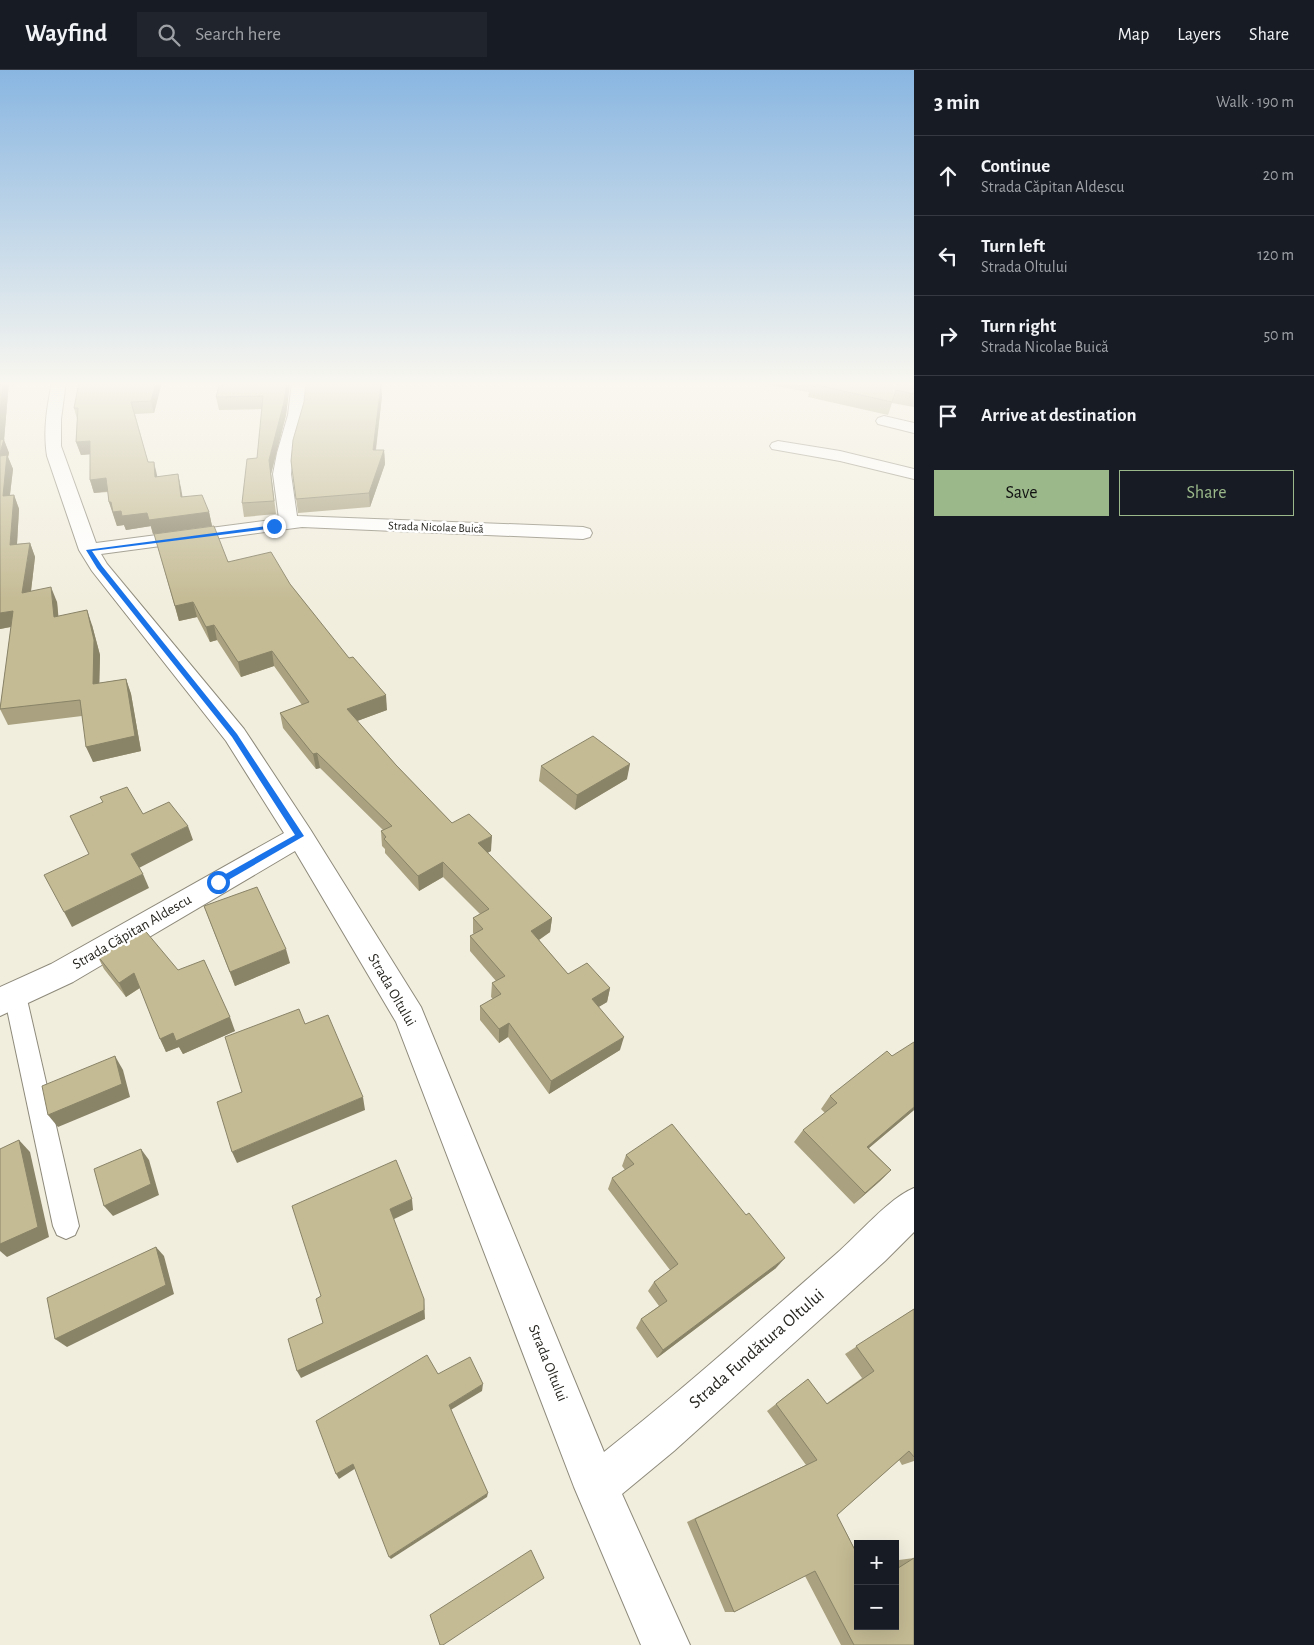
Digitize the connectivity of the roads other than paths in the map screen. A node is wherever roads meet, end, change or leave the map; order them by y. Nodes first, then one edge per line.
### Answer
1 (54, 456) edge
2 (285, 456) edge
3 (837, 456) edge
4 (914, 474) edge
5 (289, 522) junction
6 (583, 533) dead end
7 (89, 550) junction
8 (300, 836) junction
9 (7, 999) edge
10 (914, 1206) edge
11 (66, 1226) dead end
12 (596, 1487) junction
13 (666, 1645) edge

1 - 7 street, Strada Oltului
2 - 5 street
3 - 4 street
5 - 6 street, Strada Nicolae Buică
5 - 7 street, Strada Nicolae Buică
7 - 8 street, Strada Oltului
8 - 9 street, Strada Căpitan Aldescu
8 - 12 street, Strada Oltului
9 - 11 lane, Strada Căpitan Aldescu
10 - 12 street, Strada Fundătura Oltului
12 - 13 street, Strada Oltului

